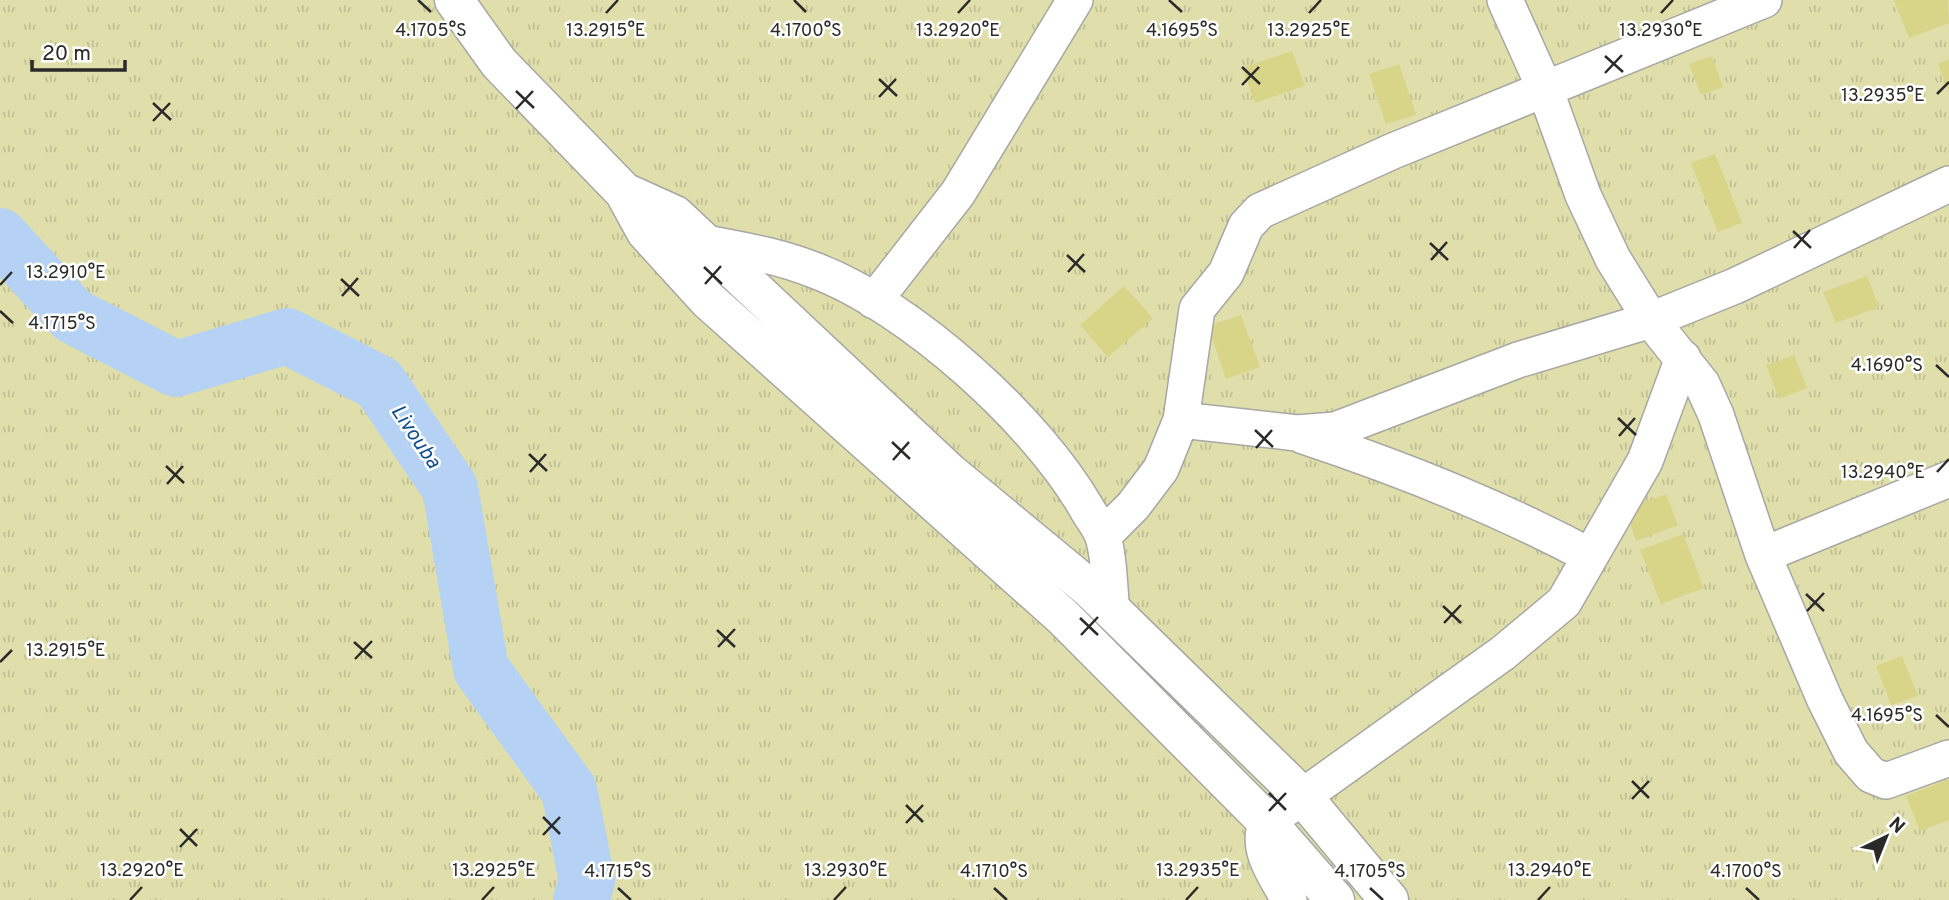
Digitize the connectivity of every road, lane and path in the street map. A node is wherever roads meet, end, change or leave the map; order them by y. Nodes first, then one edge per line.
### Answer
1 (454, 0) edge
2 (1075, 0) edge
3 (1505, 0) edge
4 (1764, 0) edge
5 (1545, 89) junction
6 (1949, 184) edge
7 (624, 192) junction
8 (706, 243) junction
9 (874, 301) junction
10 (1651, 320) junction
11 (1683, 358) junction
12 (1181, 420) junction
13 (1297, 433) junction
14 (1949, 478) edge
15 (1103, 536) junction
16 (1763, 555) junction
17 (1590, 556) junction
18 (1112, 611) junction
19 (1949, 758) edge
20 (1303, 797) junction
21 (1267, 822) junction
22 (1289, 900) edge
23 (1335, 900) edge
24 (1389, 900) edge

1 - 7 highway
2 - 9 street
3 - 5 street
4 - 5 street
5 - 10 street
5 - 12 street
6 - 10 street
7 - 8 highway
7 - 21 highway
8 - 9 street
8 - 18 highway
9 - 15 street
10 - 11 street
10 - 13 street
11 - 16 street
11 - 17 street
12 - 13 street
12 - 15 street
13 - 17 street
14 - 16 street
15 - 18 street
16 - 19 street
17 - 20 street
18 - 20 highway
20 - 21 street
20 - 24 highway
21 - 22 street
21 - 23 highway

